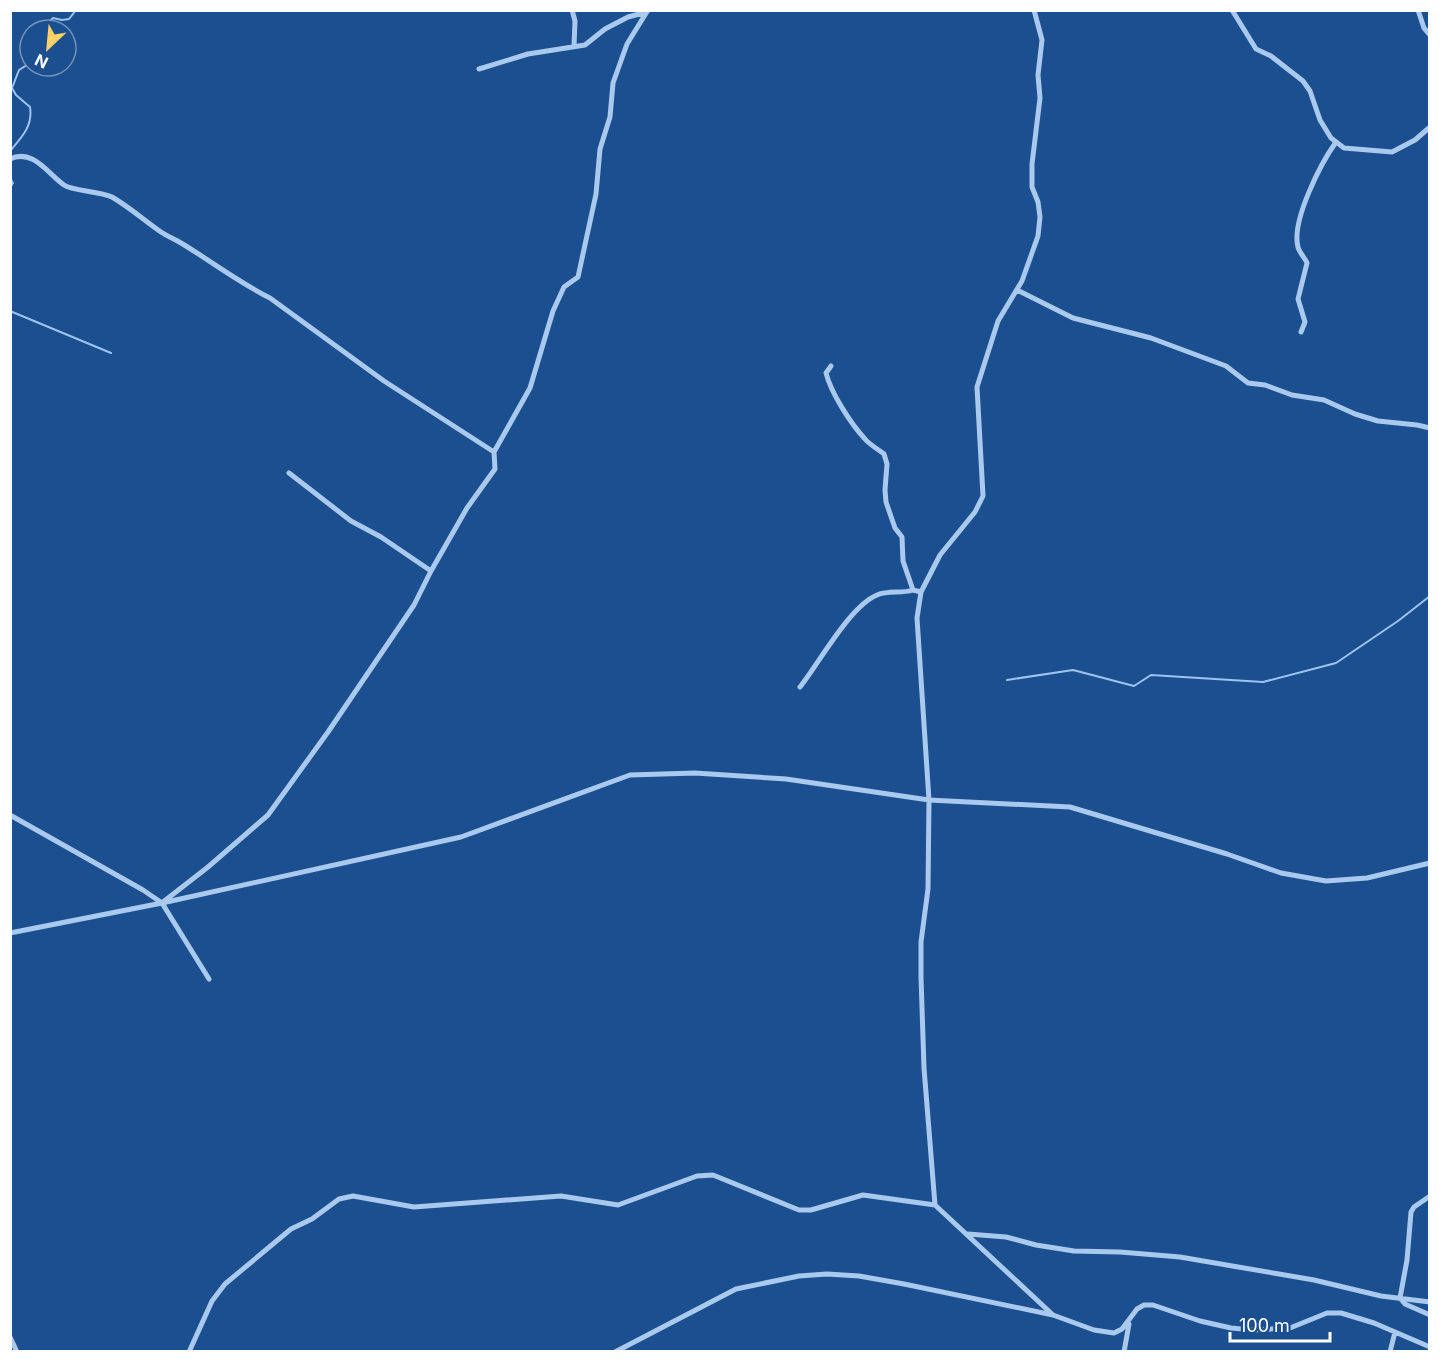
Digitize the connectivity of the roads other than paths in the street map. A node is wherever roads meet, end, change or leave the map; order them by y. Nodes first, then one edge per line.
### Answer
1 (572, 10) edge
2 (1034, 10) edge
3 (1232, 10) edge
4 (1418, 10) edge
5 (647, 11) edge
6 (1430, 35) edge
7 (574, 46) junction
8 (479, 69) dead end
9 (1430, 127) edge
10 (1336, 142) junction
11 (10, 159) edge
12 (1017, 290) junction
13 (1301, 332) dead end
14 (831, 366) dead end
15 (1430, 428) edge
16 (494, 452) junction
17 (289, 473) dead end
18 (431, 571) junction
19 (913, 590) junction
20 (921, 592) junction
21 (800, 687) dead end
22 (929, 800) junction
23 (10, 815) edge
24 (1430, 863) edge
25 (162, 903) junction
26 (10, 933) edge
27 (209, 979) dead end
28 (1430, 1196) edge
29 (935, 1205) junction
30 (968, 1234) junction
31 (1400, 1298) junction
32 (1430, 1302) edge
33 (1053, 1315) junction
34 (1430, 1315) edge
35 (1129, 1322) junction
36 (1395, 1332) junction
37 (10, 1337) edge
38 (1430, 1347) edge
39 (17, 1352) edge
40 (189, 1352) edge
41 (615, 1352) edge
42 (1124, 1352) edge
43 (1390, 1352) edge

1 - 7 street
2 - 12 street
3 - 10 street
4 - 6 street
5 - 7 street
5 - 16 street
7 - 8 street
9 - 10 street
10 - 13 street
11 - 16 street
12 - 15 street
12 - 20 street
14 - 19 street
16 - 18 street
17 - 18 street
18 - 25 street
19 - 20 street
19 - 21 street
20 - 22 street
22 - 24 street
22 - 25 street
22 - 29 street
23 - 25 street
25 - 26 street
25 - 27 street
28 - 31 street
29 - 30 street
29 - 40 street
30 - 31 street
30 - 33 street
31 - 32 street
31 - 34 street
33 - 35 street
33 - 41 street
35 - 36 street
35 - 42 street
36 - 38 street
36 - 43 street
37 - 39 street

